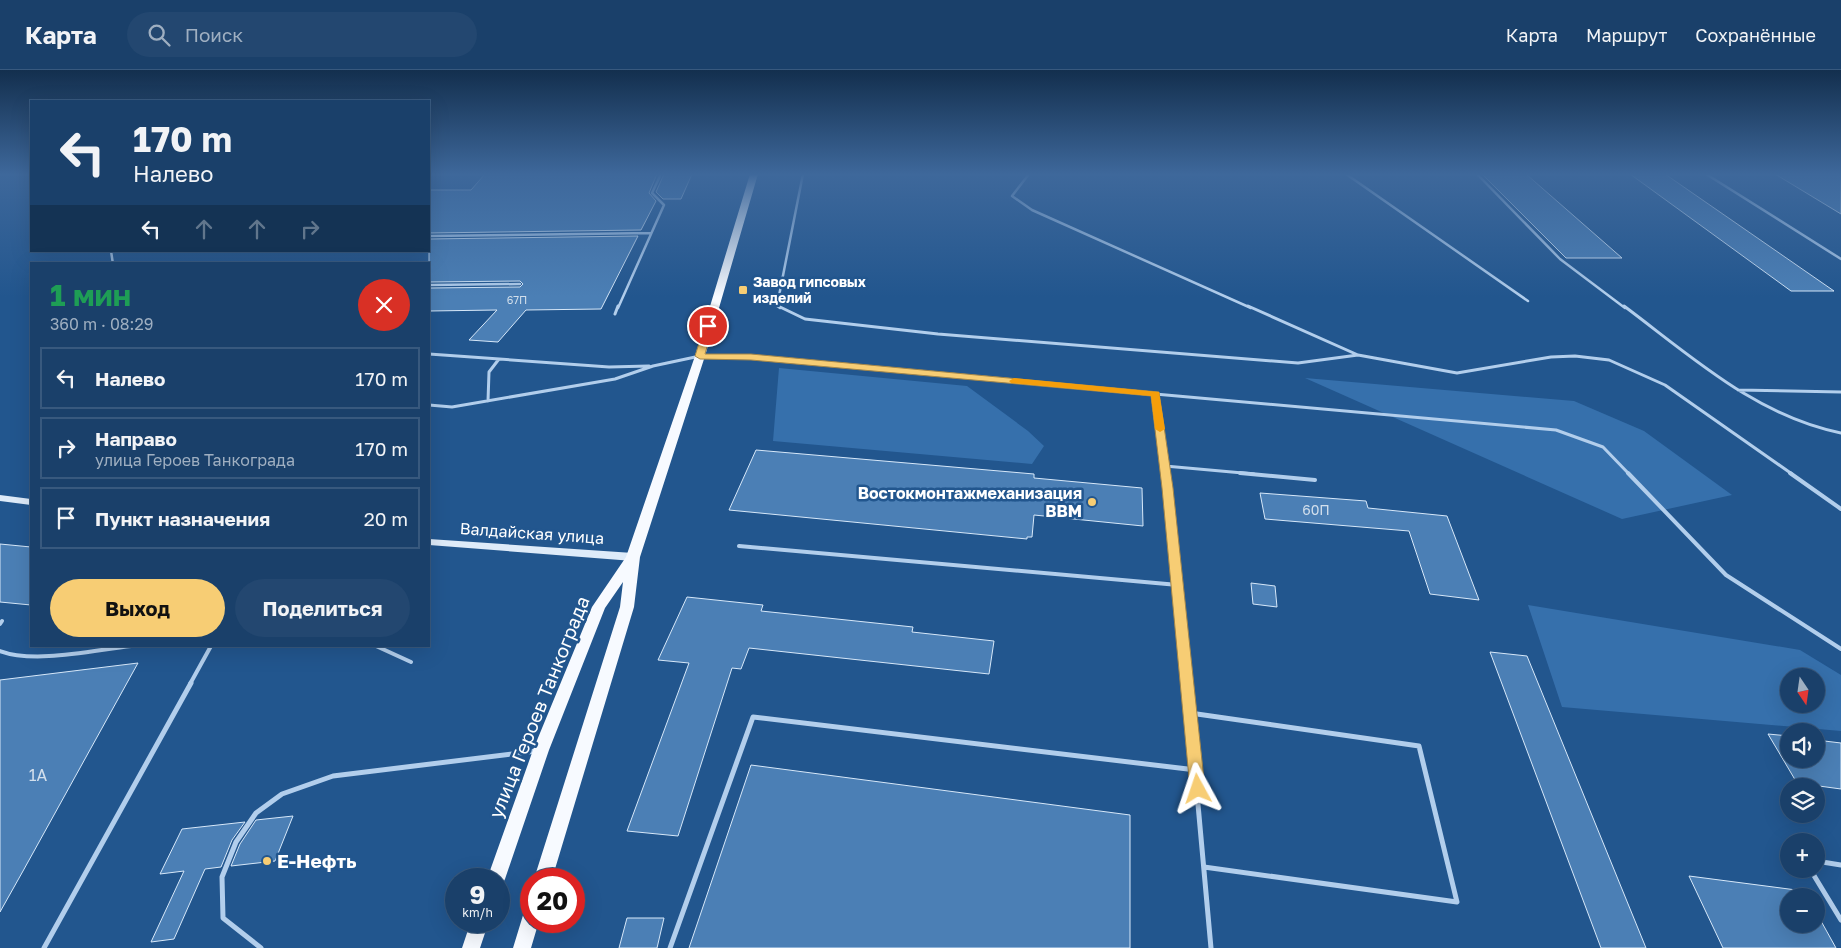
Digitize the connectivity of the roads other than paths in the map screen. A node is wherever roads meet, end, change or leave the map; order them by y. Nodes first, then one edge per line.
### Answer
1 (659, 215) edge
2 (742, 215) edge
3 (795, 215) edge
4 (1043, 215) edge
5 (1405, 215) edge
6 (1517, 215) edge
7 (1771, 215) edge
8 (651, 233) junction
9 (430, 236) edge
10 (1841, 259) edge
11 (430, 284) edge
12 (520, 284) dead end
13 (1528, 301) dead end
14 (615, 314) dead end
15 (430, 354) edge
16 (1358, 355) junction
17 (700, 356) junction
18 (499, 359) junction
19 (653, 366) junction
20 (1736, 390) junction
21 (1841, 392) edge
22 (1155, 394) junction
23 (488, 401) junction
24 (430, 405) edge
25 (1841, 433) edge
26 (1165, 466) junction
27 (1315, 480) dead end
28 (0, 498) edge
29 (30, 502) edge
30 (1841, 509) edge
31 (430, 542) edge
32 (739, 546) dead end
33 (633, 557) junction
34 (1178, 585) junction
35 (121, 647) edge
36 (210, 647) edge
37 (378, 647) edge
38 (1841, 649) edge
39 (0, 650) edge
40 (411, 662) dead end
41 (1190, 712) junction
42 (541, 750) junction
43 (1196, 770) junction
44 (1825, 862) edge
45 (1841, 865) edge
46 (1204, 867) junction
47 (500, 868) edge
48 (546, 868) edge
49 (1815, 878) edge
50 (1841, 920) edge
51 (476, 933) edge
52 (526, 933) edge
53 (44, 948) edge
54 (261, 948) edge
55 (471, 948) edge
56 (522, 948) edge
57 (670, 948) edge
58 (1211, 948) edge

1 - 8 lane
2 - 17 main road, улица Героев Танкограда
3 - 16 lane
4 - 16 lane
5 - 13 lane
6 - 20 lane
7 - 10 lane
8 - 9 lane
8 - 14 lane
11 - 12 lane
15 - 18 lane
16 - 30 lane
17 - 19 lane
17 - 22 lane
17 - 33 main road, улица Героев Танкограда
18 - 19 lane
18 - 23 lane
19 - 23 lane
20 - 21 lane
20 - 25 lane
22 - 26 lane
22 - 38 lane
23 - 24 lane
26 - 27 lane
26 - 34 lane
28 - 29 street
31 - 33 street, Валдайская улица
32 - 34 lane
33 - 42 main road, улица Героев Танкограда
33 - 48 main road, улица Героев Танкограда
34 - 41 lane
35 - 39 lane
36 - 53 lane
37 - 40 lane
41 - 43 lane
41 - 46 lane
42 - 47 main road, улица Героев Танкограда
42 - 54 lane
43 - 46 lane
43 - 57 lane
44 - 45 lane
46 - 58 lane
49 - 50 lane
51 - 55 main road
52 - 56 main road

